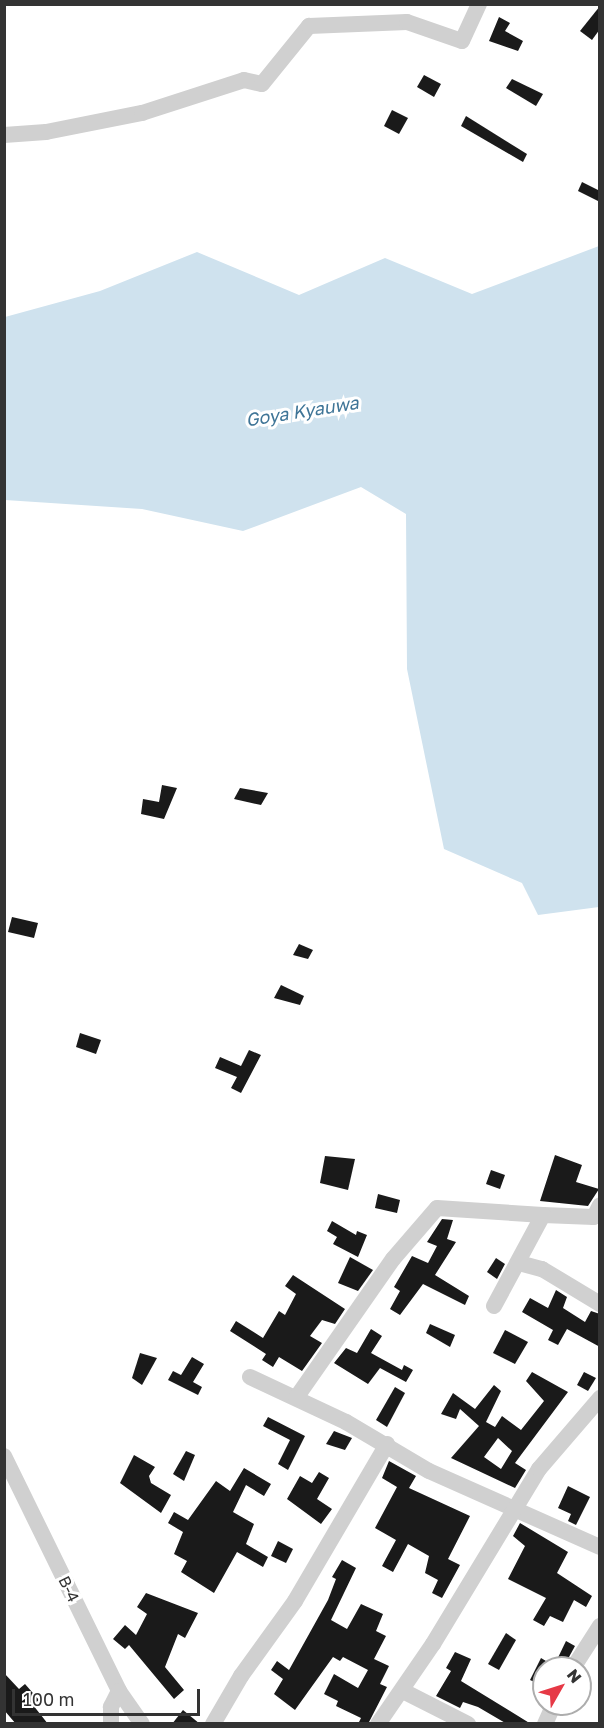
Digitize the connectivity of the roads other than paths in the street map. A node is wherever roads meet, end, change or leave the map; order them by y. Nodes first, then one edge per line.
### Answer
1 (479, 4) edge
2 (4, 135) edge
3 (600, 1204) edge
4 (543, 1215) junction
5 (519, 1263) junction
6 (600, 1304) edge
7 (494, 1306) dead end
8 (250, 1377) dead end
9 (296, 1398) junction
10 (600, 1398) edge
11 (387, 1444) junction
12 (4, 1456) edge
13 (514, 1510) junction
14 (600, 1547) edge
15 (600, 1626) edge
16 (581, 1656) edge
17 (119, 1691) junction
18 (403, 1691) junction
19 (111, 1724) edge
20 (142, 1724) edge
21 (213, 1724) edge
22 (378, 1724) edge
23 (468, 1724) edge

1 - 2 street
3 - 4 street
4 - 5 street
4 - 9 street
5 - 6 street
5 - 7 street
8 - 9 street
9 - 11 street
10 - 13 street
11 - 13 street
11 - 21 street
12 - 17 street, B-4
13 - 14 street
13 - 18 street
15 - 16 street
17 - 19 street
17 - 20 street, B-4
18 - 22 street
18 - 23 street

